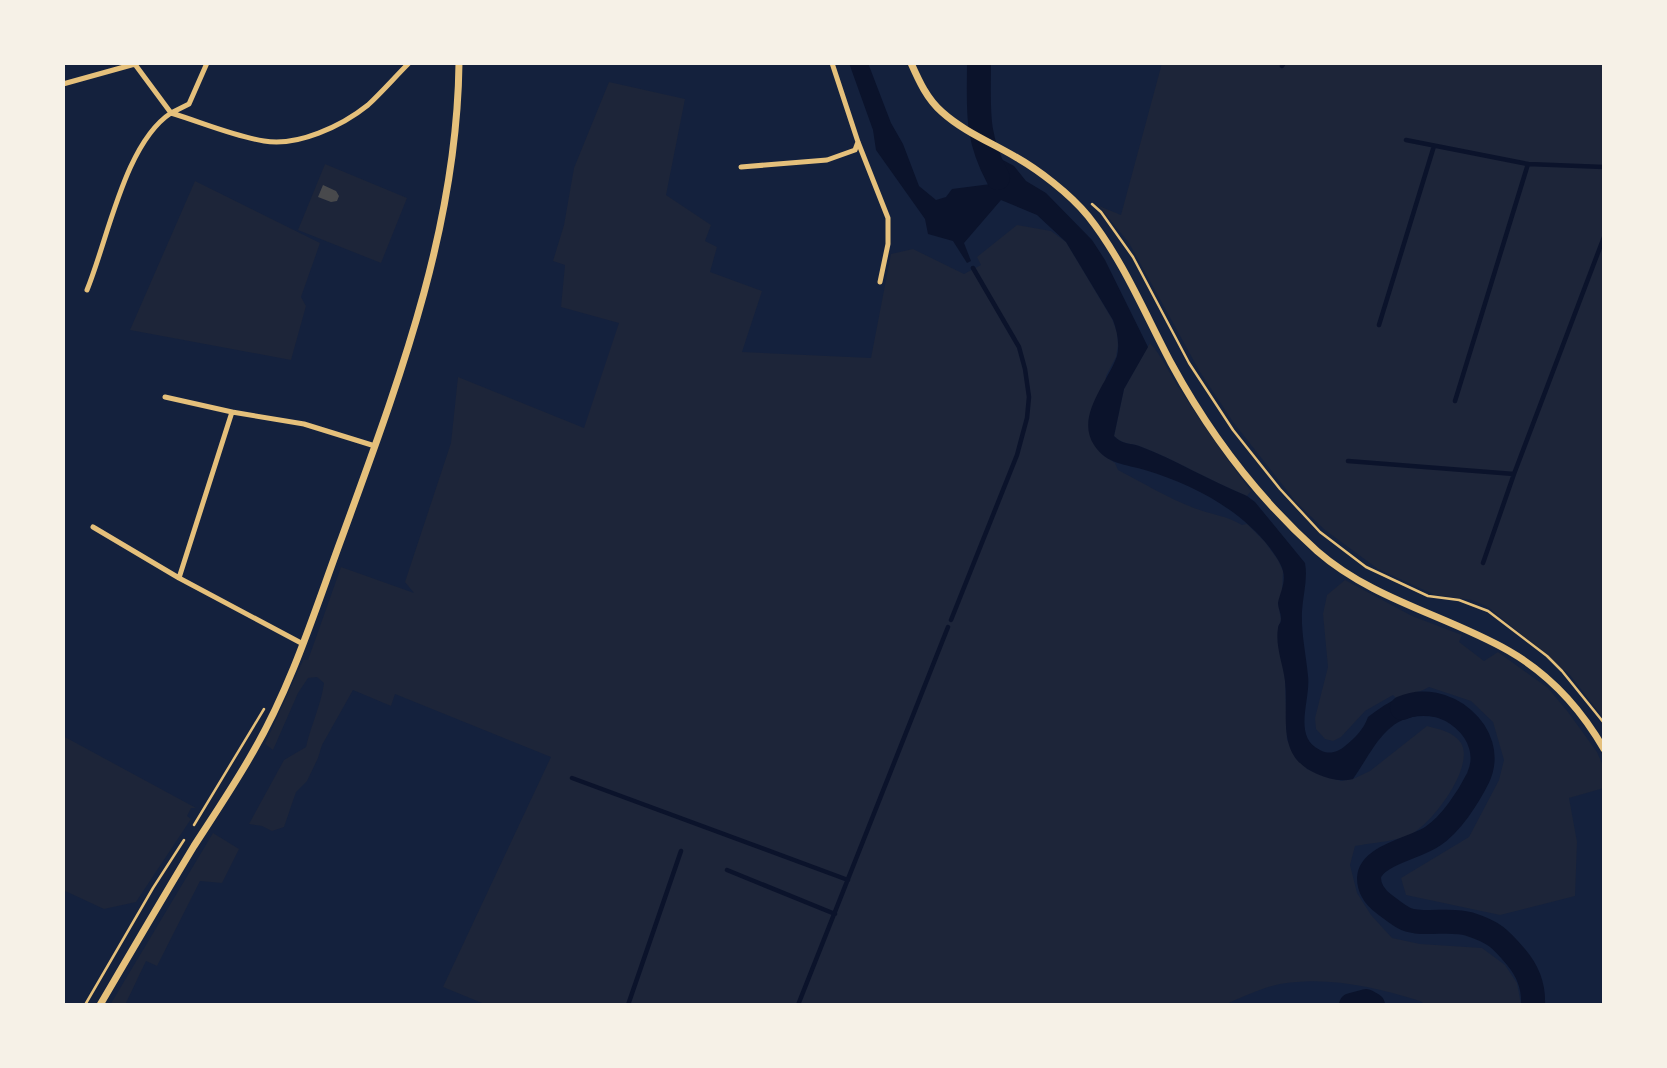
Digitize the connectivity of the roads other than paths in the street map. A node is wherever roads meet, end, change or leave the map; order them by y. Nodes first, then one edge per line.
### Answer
1 (207, 63) edge
2 (409, 63) edge
3 (459, 63) edge
4 (832, 63) edge
5 (911, 63) edge
6 (135, 64) edge
7 (63, 84) edge
8 (172, 113) junction
9 (858, 142) junction
10 (741, 167) dead end
11 (880, 282) dead end
12 (88, 290) dead end
13 (165, 397) dead end
14 (232, 412) junction
15 (375, 446) junction
16 (93, 527) dead end
17 (179, 578) junction
18 (303, 644) junction
19 (1604, 749) edge
20 (100, 1005) edge

1 - 8 street
2 - 8 street
3 - 15 street
4 - 9 street
5 - 19 street
6 - 7 street
6 - 8 street
8 - 12 street
9 - 10 street
9 - 11 street
13 - 14 street
14 - 15 street
14 - 17 street
15 - 18 street
16 - 17 street
17 - 18 street
18 - 20 street

